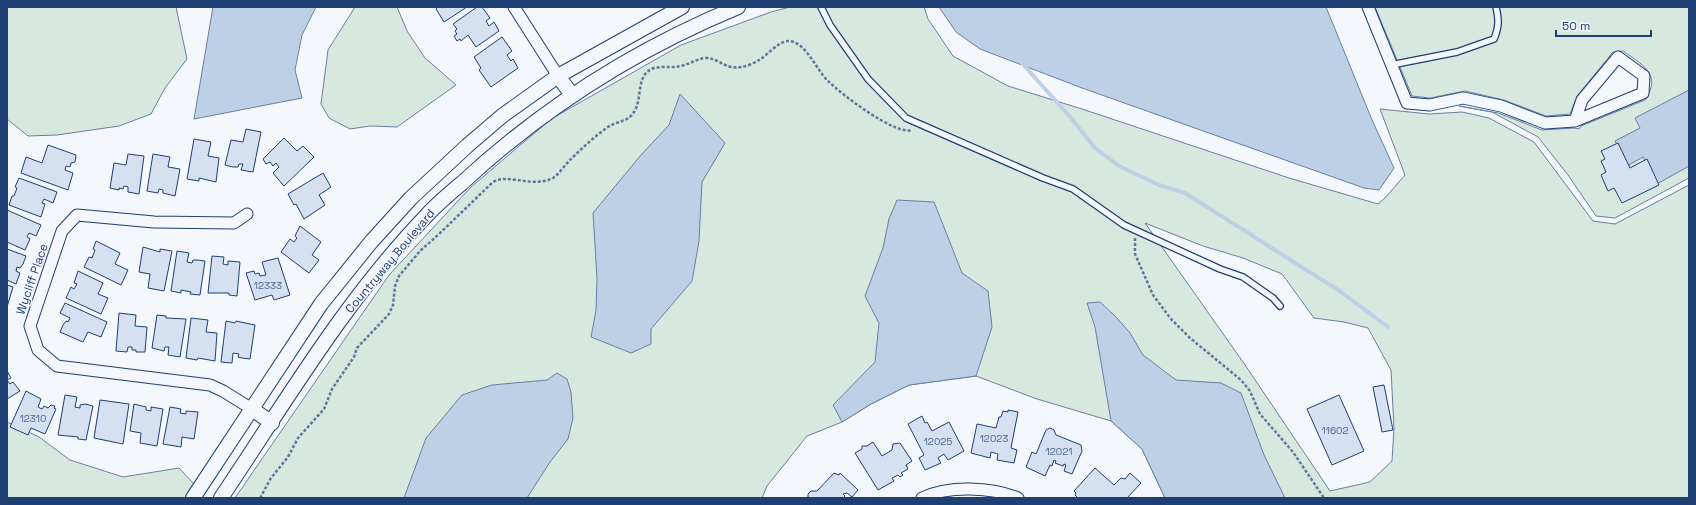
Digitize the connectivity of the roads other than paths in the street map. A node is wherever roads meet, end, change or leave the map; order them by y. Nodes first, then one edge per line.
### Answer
1 (514, 7) edge
2 (682, 7) edge
3 (738, 7) edge
4 (821, 7) edge
5 (1368, 7) edge
6 (1496, 7) edge
7 (1391, 65) junction
8 (558, 76) junction
9 (572, 95) junction
10 (1575, 121) junction
11 (247, 214) dead end
12 (1280, 306) dead end
13 (252, 409) junction
14 (272, 422) junction
15 (193, 498) edge
16 (221, 498) edge
17 (922, 498) edge
18 (1018, 498) edge

1 - 8 street
2 - 8 street, Countryway Boulevard
3 - 9 street, Countryway Boulevard
4 - 12 lane
5 - 7 street
6 - 7 lane
7 - 10 street
8 - 9 street
8 - 13 street, Countryway Boulevard
9 - 14 street, Countryway Boulevard
10 - 10 street
11 - 13 street, Wycliff Place
13 - 14 street
13 - 15 street, Countryway Boulevard
14 - 16 street, Countryway Boulevard
17 - 18 street

